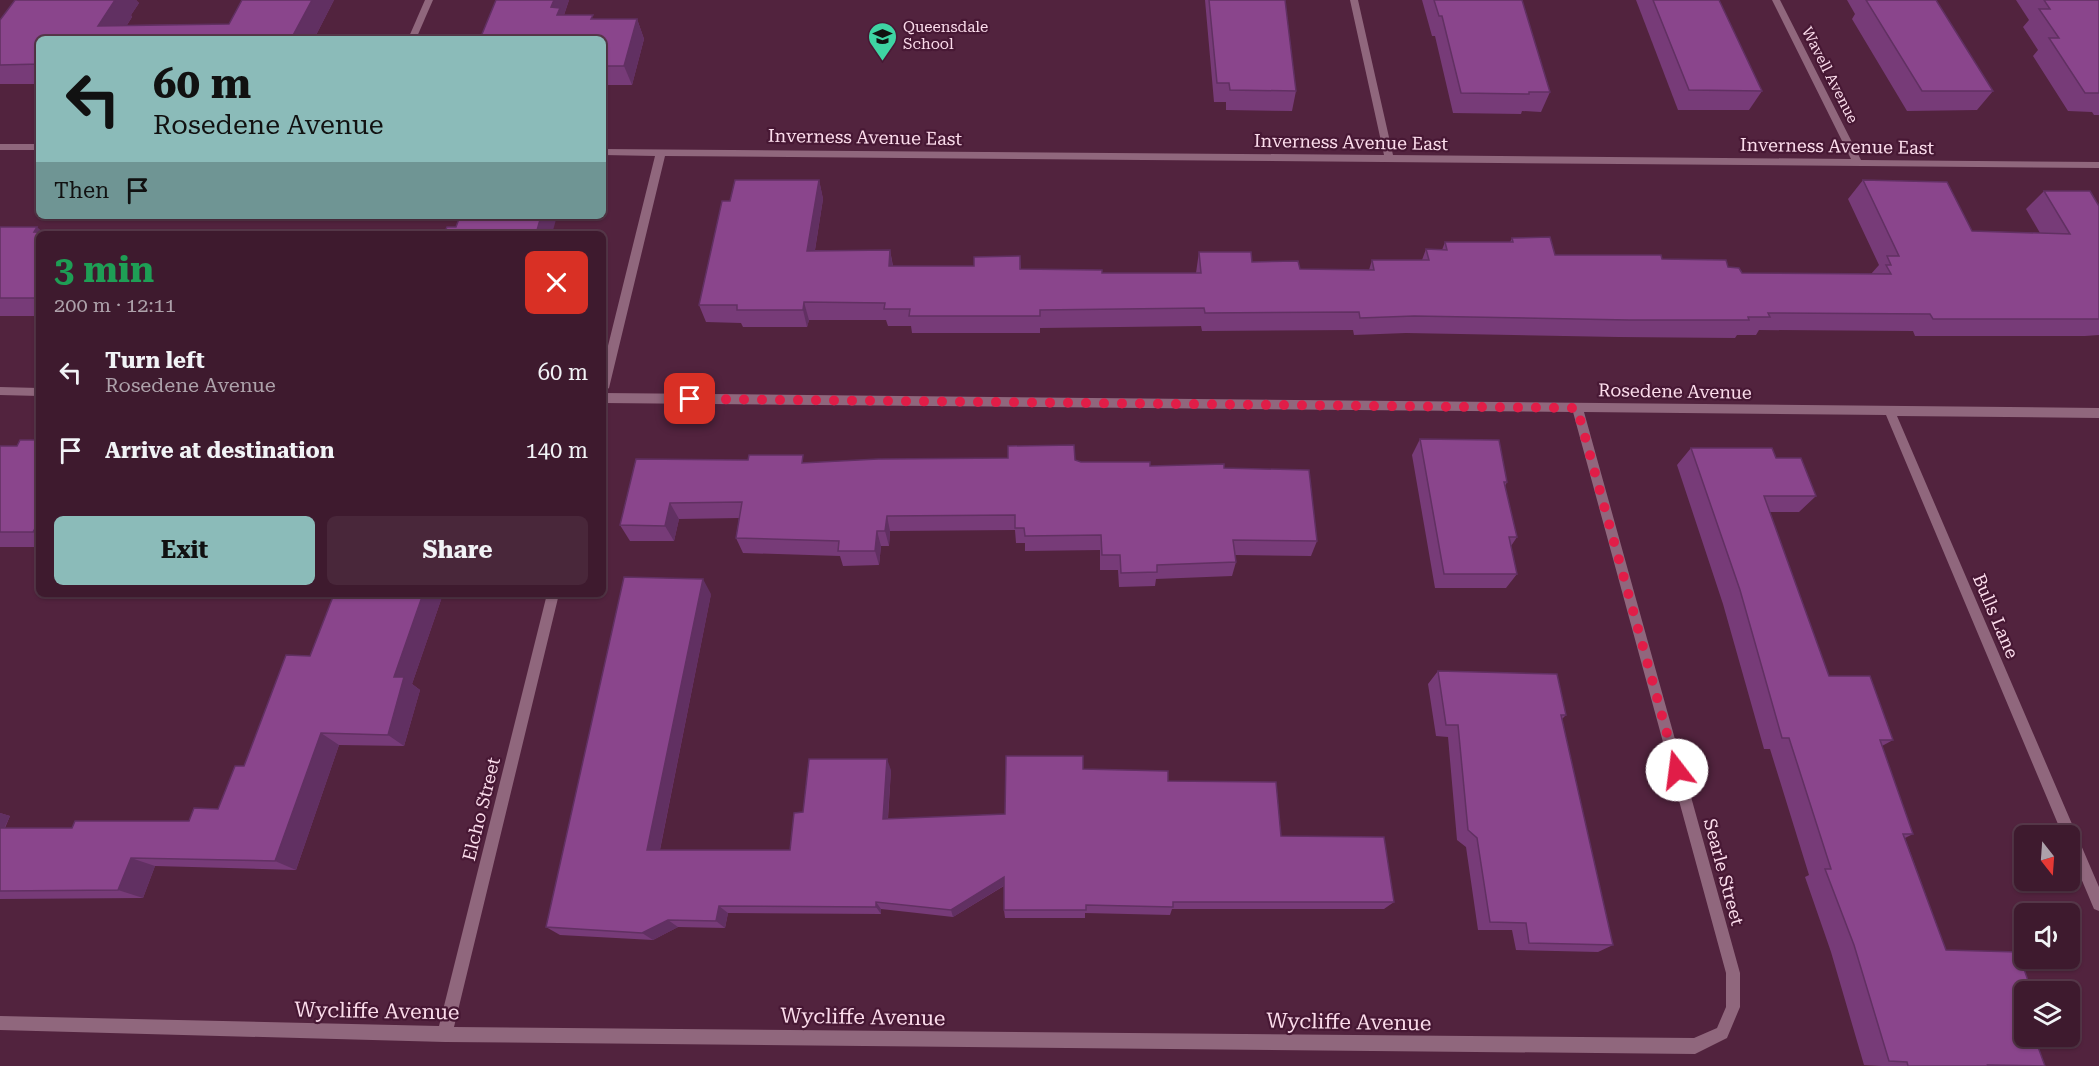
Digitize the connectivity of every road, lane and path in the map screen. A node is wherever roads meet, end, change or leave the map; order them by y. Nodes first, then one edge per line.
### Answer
1 (429, 0) edge
2 (1354, 0) edge
3 (1776, 0) edge
4 (413, 36) edge
5 (0, 147) edge
6 (36, 147) edge
7 (606, 152) edge
8 (661, 152) junction
9 (1389, 159) junction
10 (1858, 163) junction
11 (2099, 165) edge
12 (606, 376) edge
13 (0, 391) edge
14 (36, 392) edge
15 (606, 398) edge
16 (1577, 408) junction
17 (1889, 411) junction
18 (2099, 413) edge
19 (552, 597) edge
20 (2065, 825) edge
21 (2080, 859) edge
22 (2099, 904) edge
23 (0, 1023) edge
24 (1722, 1033) joint
25 (445, 1034) junction

1 - 4 street
2 - 9 street
3 - 10 street, Wavell Avenue
5 - 6 street
7 - 8 street, Inverness Avenue East
8 - 9 street, Inverness Avenue East
8 - 12 street
9 - 10 street, Inverness Avenue East
10 - 11 street, Inverness Avenue East
13 - 14 street
15 - 16 street, Rosedene Avenue
16 - 17 street, Rosedene Avenue
16 - 24 street, Searle Street
17 - 18 street, Rosedene Avenue
17 - 20 street, Bulls Lane
19 - 25 street, Elcho Street
21 - 22 street, Bulls Lane
23 - 25 street, Wycliffe Avenue
24 - 25 street, Wycliffe Avenue

